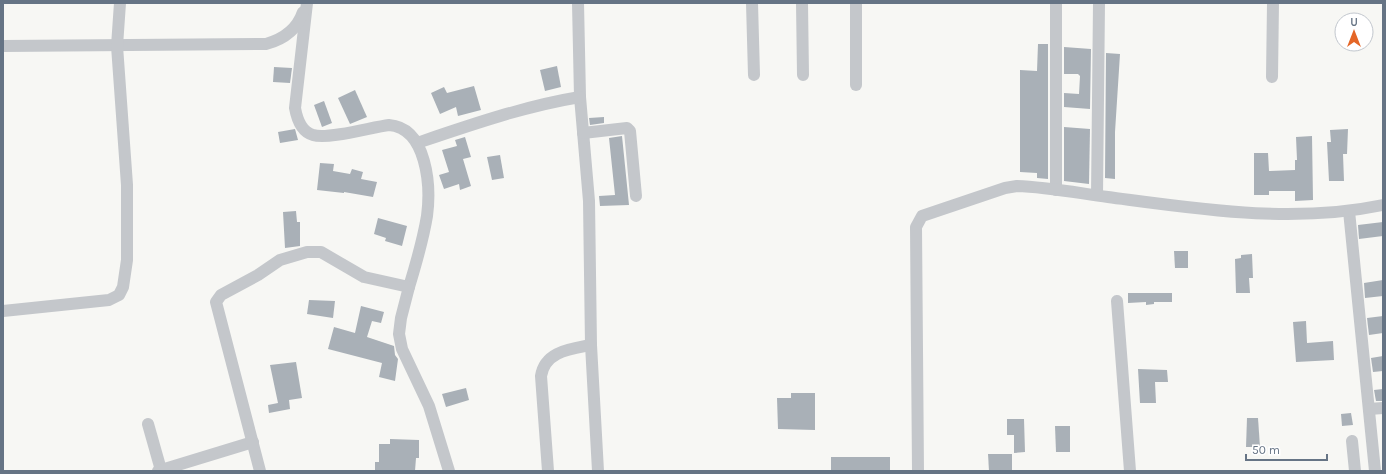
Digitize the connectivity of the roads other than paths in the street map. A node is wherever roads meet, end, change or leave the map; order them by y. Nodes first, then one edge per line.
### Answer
1 (120, 3) edge
2 (307, 3) edge
3 (578, 3) edge
4 (752, 3) edge
5 (802, 3) edge
6 (856, 3) edge
7 (1056, 3) edge
8 (1099, 3) edge
9 (1273, 3) edge
10 (3, 46) edge
11 (118, 46) junction
12 (754, 75) dead end
13 (803, 75) dead end
14 (1272, 77) dead end
15 (856, 85) dead end
16 (580, 96) junction
17 (583, 134) junction
18 (417, 143) junction
19 (1056, 190) junction
20 (1097, 195) junction
21 (636, 196) dead end
22 (1383, 205) edge
23 (1349, 211) junction
24 (409, 287) junction
25 (1117, 300) dead end
26 (3, 311) edge
27 (591, 345) junction
28 (1383, 408) edge
29 (1369, 409) junction
30 (148, 424) dead end
31 (1352, 441) dead end
32 (253, 442) junction
33 (159, 470) edge
34 (260, 471) edge
35 (449, 471) edge
36 (548, 471) edge
37 (598, 471) edge
38 (918, 471) edge
39 (1130, 471) edge
40 (1355, 471) edge
41 (1376, 471) edge

1 - 11 street
2 - 11 street
2 - 18 street
3 - 16 street
4 - 12 street
5 - 13 street
6 - 15 street
7 - 19 street
8 - 20 street
9 - 14 street
10 - 11 street
11 - 26 street
16 - 17 street
16 - 18 street
17 - 21 street
17 - 27 street
18 - 24 street
19 - 20 street
19 - 38 street
20 - 23 street
22 - 23 street
23 - 29 street
24 - 32 street
24 - 35 street
25 - 39 street
27 - 36 street
27 - 37 street
28 - 29 street
29 - 41 street
30 - 33 street
31 - 40 street
32 - 33 street
32 - 34 street

